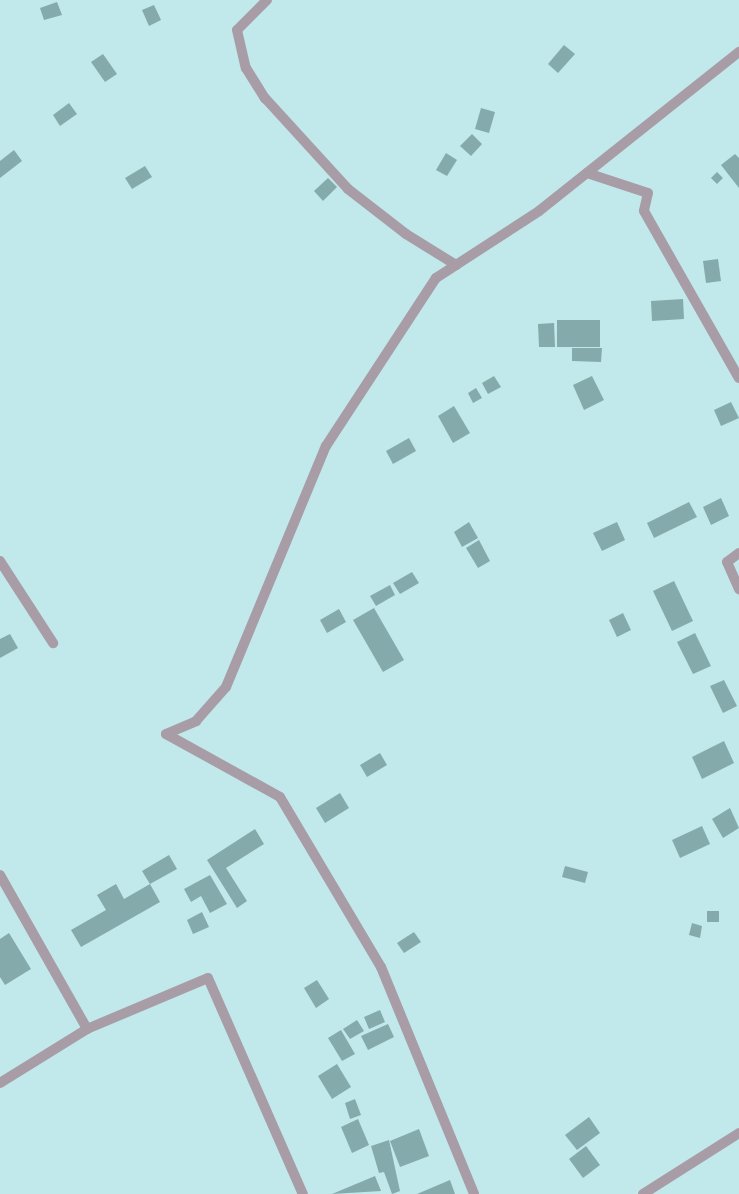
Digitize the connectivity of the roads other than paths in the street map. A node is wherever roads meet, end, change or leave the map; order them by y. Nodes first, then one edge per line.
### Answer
1 (267, 0) edge
2 (739, 52) edge
3 (586, 173) junction
4 (456, 265) junction
5 (739, 378) edge
6 (739, 553) edge
7 (0, 561) edge
8 (739, 589) edge
9 (53, 643) dead end
10 (0, 875) edge
11 (87, 1030) junction
12 (0, 1084) edge
13 (739, 1133) edge
14 (303, 1194) edge
15 (474, 1194) edge
16 (643, 1194) edge

1 - 4 street
2 - 3 street
3 - 4 street
3 - 5 street
4 - 15 street
6 - 8 street
7 - 9 street
10 - 11 street
11 - 12 street
11 - 14 street
13 - 16 street

